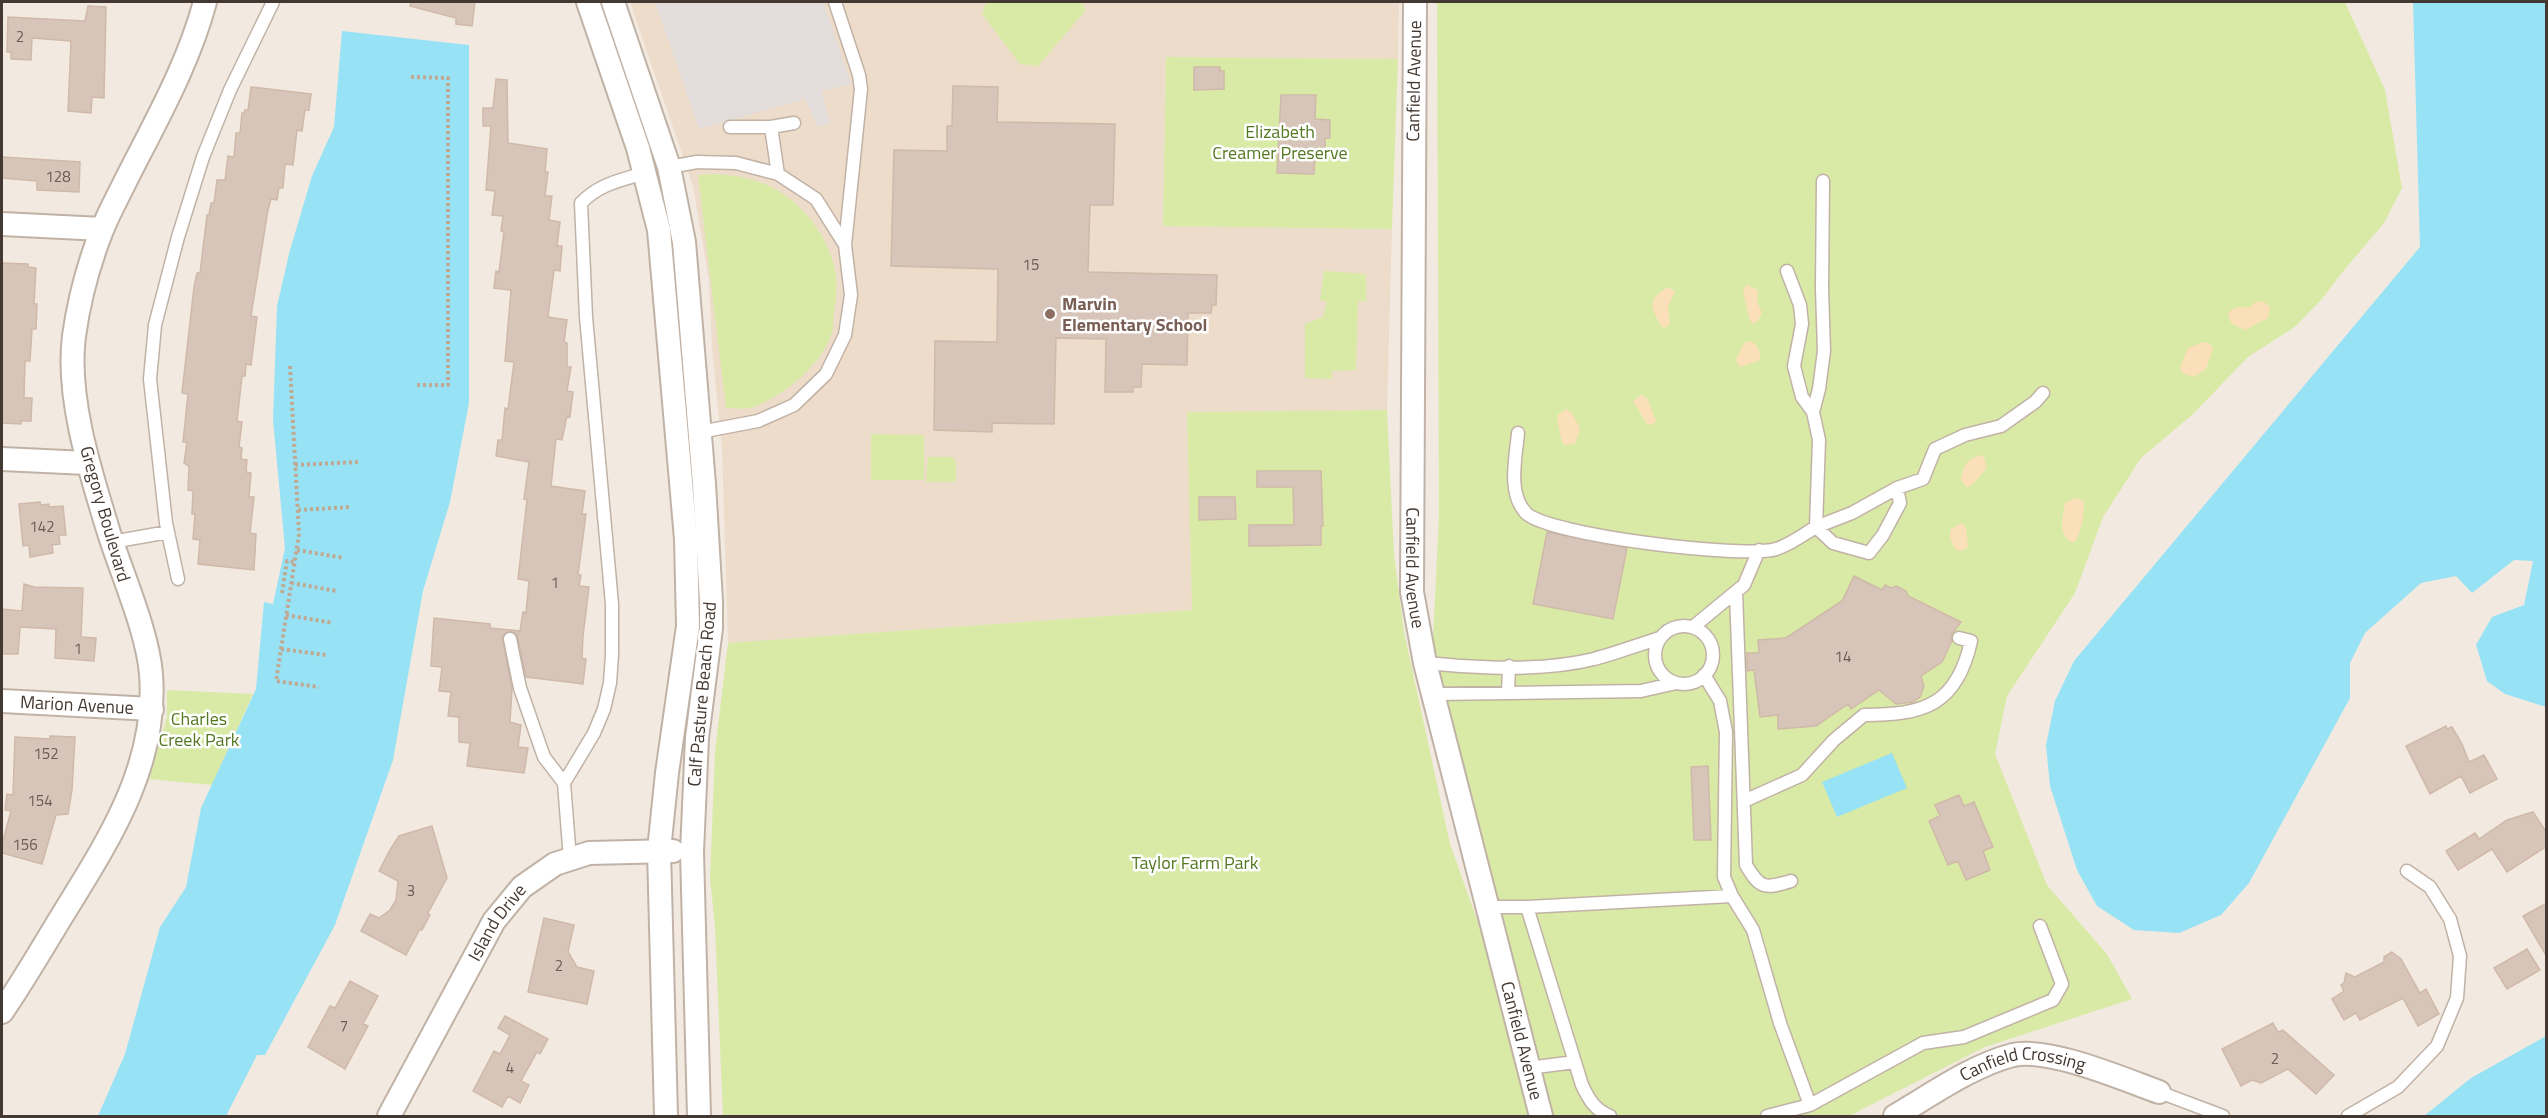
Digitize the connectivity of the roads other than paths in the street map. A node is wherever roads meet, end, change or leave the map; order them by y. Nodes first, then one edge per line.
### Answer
1 (205, 2) edge
2 (273, 2) edge
3 (588, 2) edge
4 (613, 2) edge
5 (835, 2) edge
6 (1415, 2) edge
7 (794, 123) dead end
8 (730, 127) dead end
9 (771, 128) junction
10 (669, 166) junction
11 (645, 173) junction
12 (778, 174) junction
13 (1823, 181) dead end
14 (2, 224) edge
15 (102, 229) junction
16 (845, 245) junction
17 (1787, 271) dead end
18 (2043, 393) dead end
19 (1813, 412) junction
20 (700, 432) junction
21 (1518, 433) dead end
22 (2, 459) edge
23 (87, 463) junction
24 (1897, 488) junction
25 (1816, 527) junction
26 (168, 532) junction
27 (112, 542) junction
28 (1759, 550) junction
29 (178, 579) dead end
30 (1736, 592) junction
31 (1693, 627) junction
32 (1660, 638) junction
33 (1959, 638) dead end
34 (510, 639) dead end
35 (1425, 663) junction
36 (1509, 666) junction
37 (1704, 675) junction
38 (1676, 683) junction
39 (1508, 692) junction
40 (1432, 694) junction
41 (2, 701) edge
42 (152, 709) junction
43 (564, 783) junction
44 (1744, 801) junction
45 (660, 850) junction
46 (692, 852) junction
47 (570, 859) junction
48 (2407, 870) dead end
49 (1791, 881) dead end
50 (1732, 896) junction
51 (1487, 907) junction
52 (1527, 907) junction
53 (2040, 926) dead end
54 (2, 1012) edge
55 (1575, 1062) junction
56 (1528, 1068) junction
57 (2159, 1092) joint
58 (1810, 1105) junction
59 (389, 1116) edge
60 (666, 1116) edge
61 (699, 1116) edge
62 (1541, 1116) edge
63 (1610, 1116) edge
64 (1767, 1116) edge
65 (1895, 1116) edge
66 (2223, 1116) edge
67 (2348, 1116) edge

1 - 15 street, Gregory Boulevard
2 - 26 lane
3 - 11 street, Calf Pasture Beach Road
4 - 10 street, Calf Pasture Beach Road
5 - 16 lane
6 - 35 street, Canfield Avenue
7 - 9 lane
8 - 9 lane
9 - 12 lane
10 - 11 street
10 - 12 lane
10 - 20 street, Calf Pasture Beach Road
11 - 43 lane
11 - 45 street, Calf Pasture Beach Road
12 - 16 lane
13 - 19 lane
14 - 15 street
15 - 23 street, Gregory Boulevard
16 - 20 lane
17 - 19 lane
18 - 24 lane
19 - 25 lane
20 - 46 street, Calf Pasture Beach Road
21 - 28 lane
22 - 23 street
23 - 27 street, Gregory Boulevard
24 - 25 lane
24 - 25 lane
25 - 28 lane
26 - 27 lane
26 - 29 lane
27 - 42 street, Gregory Boulevard
28 - 30 lane
30 - 31 lane
30 - 44 lane
31 - 32 lane
31 - 37 lane
32 - 36 lane
32 - 38 lane
33 - 44 lane
34 - 43 lane
35 - 36 lane
35 - 40 street, Canfield Avenue
36 - 39 lane
37 - 38 lane
37 - 50 lane
38 - 39 lane
39 - 40 lane
40 - 51 street, Canfield Avenue
41 - 42 street, Marion Avenue
42 - 54 street, Gregory Boulevard
43 - 47 lane
44 - 49 lane
45 - 46 street, Island Drive
45 - 47 street, Island Drive
45 - 60 street, Calf Pasture Beach Road
46 - 61 street, Calf Pasture Beach Road
47 - 59 street, Island Drive
48 - 67 lane
50 - 52 lane
50 - 58 lane
51 - 52 lane
51 - 56 street, Canfield Avenue
52 - 55 lane
53 - 58 lane
55 - 56 lane
55 - 63 lane
56 - 62 street, Canfield Avenue
57 - 65 street, Canfield Crossing
57 - 66 lane
58 - 64 lane

